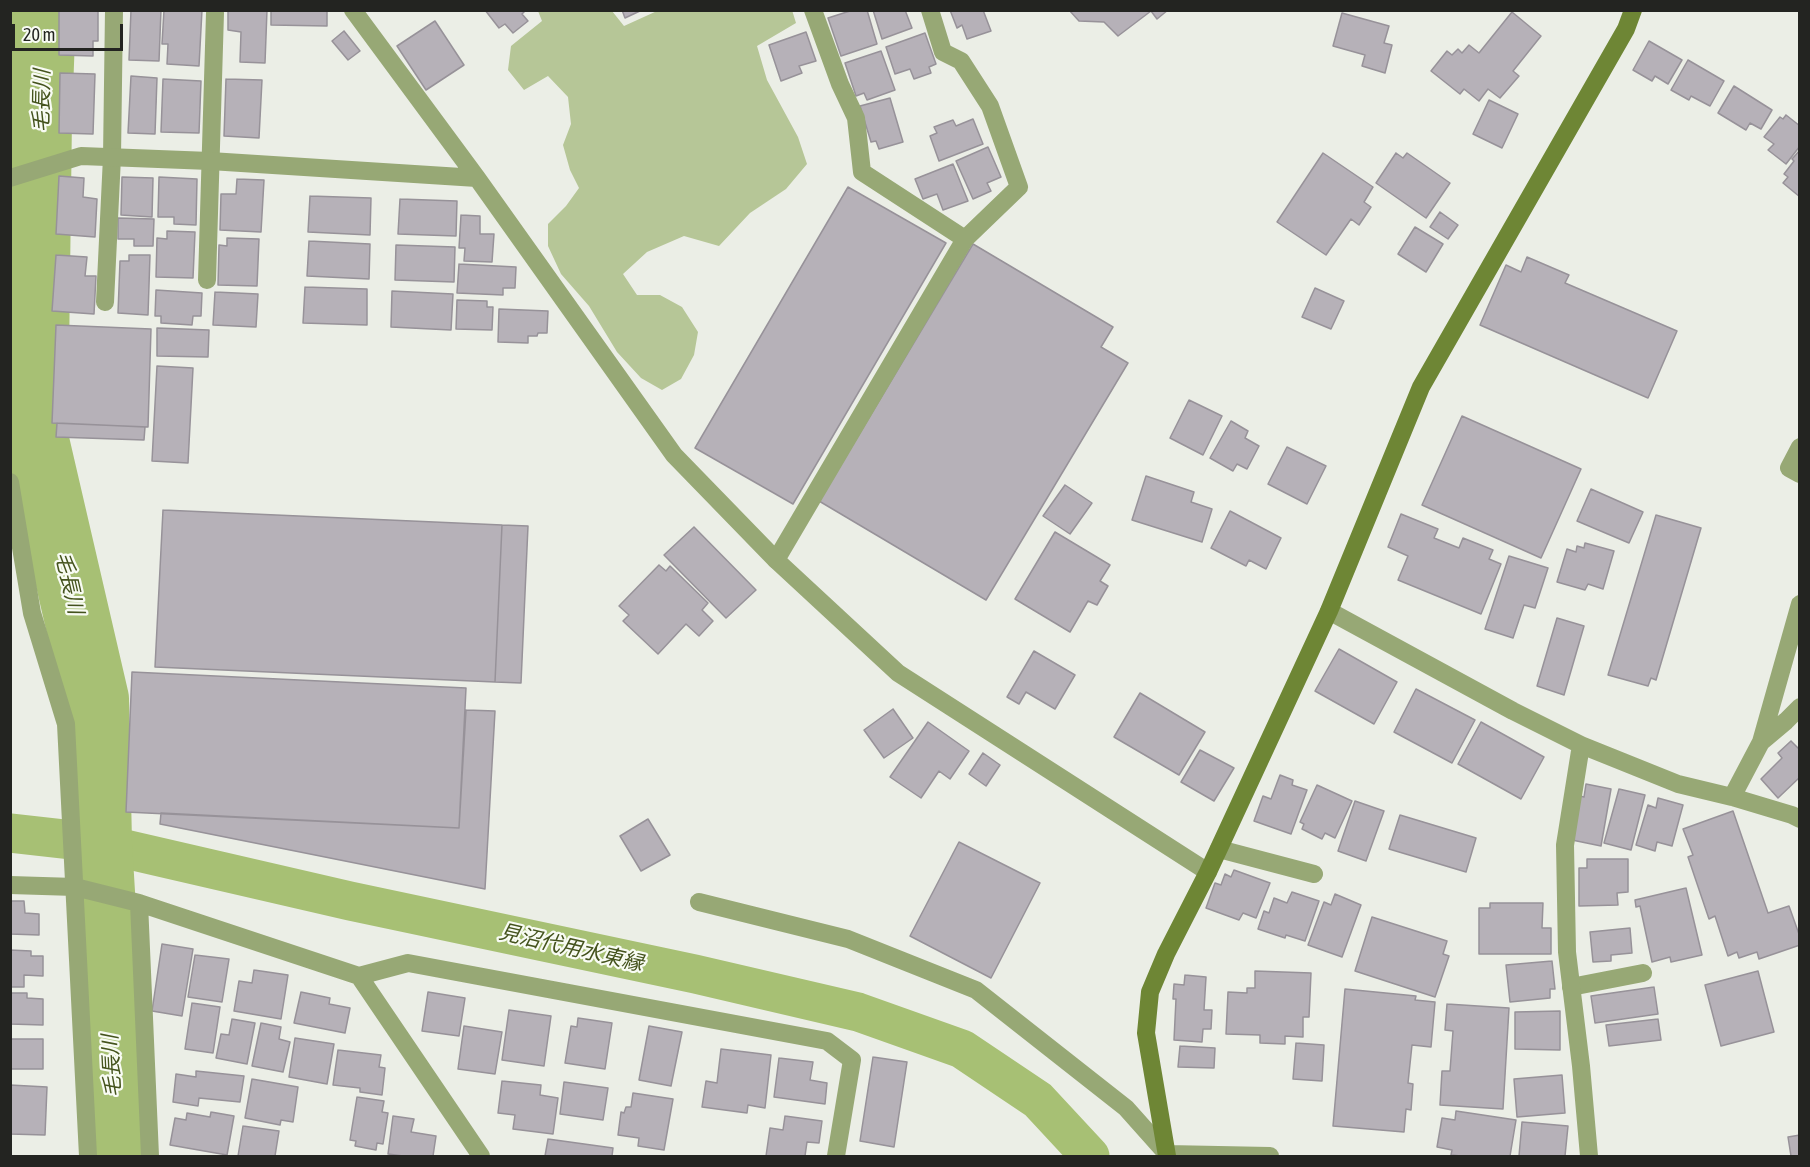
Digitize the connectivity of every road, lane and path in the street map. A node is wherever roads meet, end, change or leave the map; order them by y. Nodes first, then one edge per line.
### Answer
1 (114, 10) edge
2 (352, 10) edge
3 (813, 10) edge
4 (930, 10) edge
5 (1633, 10) edge
6 (215, 13) dead end
7 (112, 157) junction
8 (210, 161) junction
9 (10, 178) edge
10 (477, 178) junction
11 (965, 239) junction
12 (207, 280) dead end
13 (105, 302) dead end
14 (1800, 447) edge
15 (1800, 474) edge
16 (10, 482) edge
17 (776, 560) junction
18 (1800, 604) edge
19 (1329, 611) junction
20 (1800, 707) edge
21 (1761, 742) junction
22 (1581, 745) junction
23 (1732, 797) junction
24 (1797, 814) edge
25 (1219, 849) junction
26 (1208, 872) junction
27 (1314, 874) dead end
28 (10, 885) edge
29 (75, 887) junction
30 (699, 902) dead end
31 (140, 903) junction
32 (1643, 973) dead end
33 (359, 976) junction
34 (1571, 987) junction
35 (88, 1156) edge
36 (150, 1156) edge
37 (481, 1156) edge
38 (836, 1156) edge
39 (1168, 1156) edge
40 (1270, 1156) edge
41 (1589, 1156) edge

1 - 7 street
2 - 10 street
3 - 11 street
4 - 11 street
5 - 19 street
6 - 8 street
7 - 8 street
7 - 9 street
7 - 13 street
8 - 10 street
8 - 12 street
10 - 17 street
11 - 17 street
14 - 15 street
16 - 29 street
17 - 26 street
18 - 21 street
19 - 22 street
19 - 25 street
20 - 21 street
21 - 23 street
22 - 23 street
22 - 34 street
23 - 24 street
25 - 26 street
25 - 27 street
26 - 39 street
28 - 29 street
29 - 31 street
29 - 35 street
30 - 39 street
31 - 33 street
31 - 36 street
32 - 34 street
33 - 37 street
33 - 38 street
34 - 41 street
39 - 40 street

